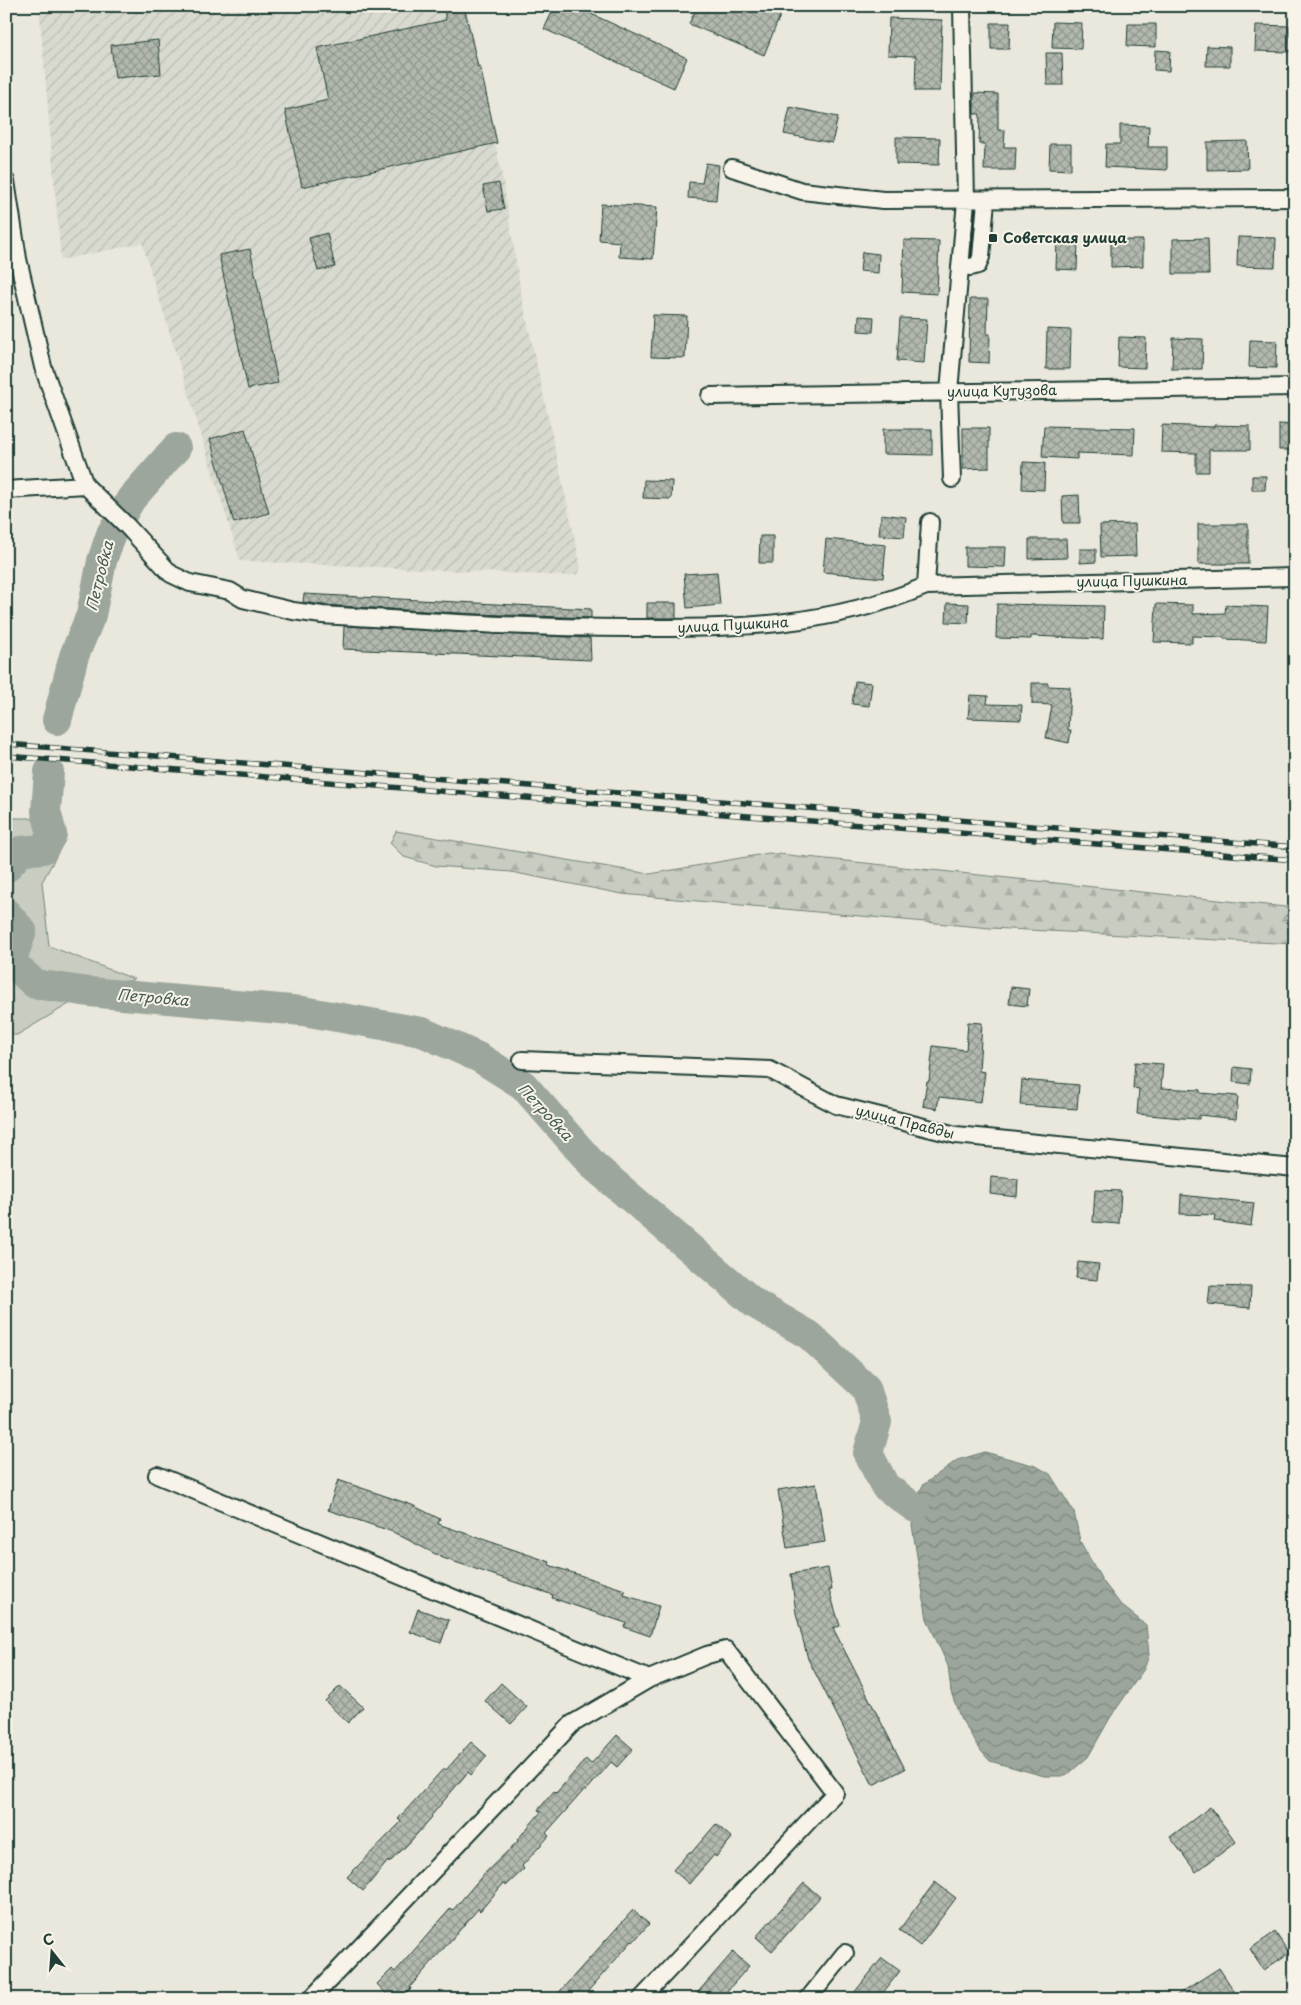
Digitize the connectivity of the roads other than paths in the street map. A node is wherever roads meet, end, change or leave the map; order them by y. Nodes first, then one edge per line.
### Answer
1 (962, 6) edge
2 (732, 168) dead end
3 (6, 180) edge
4 (1295, 198) edge
5 (966, 201) junction
6 (986, 201) junction
7 (960, 266) junction
8 (1295, 387) edge
9 (949, 392) junction
10 (710, 396) dead end
11 (952, 479) dead end
12 (85, 485) junction
13 (6, 490) edge
14 (930, 522) dead end
15 (1295, 577) edge
16 (926, 586) junction
17 (522, 1060) dead end
18 (1295, 1168) edge
19 (157, 1475) dead end
20 (649, 1679) junction
21 (845, 1953) dead end
22 (311, 1999) edge
23 (641, 1999) edge
24 (808, 1999) edge

1 - 5 street
2 - 5 street
3 - 12 street
4 - 6 street
5 - 6 street
5 - 7 street
6 - 7 street
7 - 9 street
8 - 9 street, улица Кутузова
9 - 10 street, улица Кутузова
9 - 11 street
12 - 13 street
12 - 16 street, улица Пушкина
14 - 16 street
15 - 16 street, улица Пушкина
17 - 18 street, улица Правды
19 - 20 street
20 - 22 street
20 - 23 street
21 - 24 street

